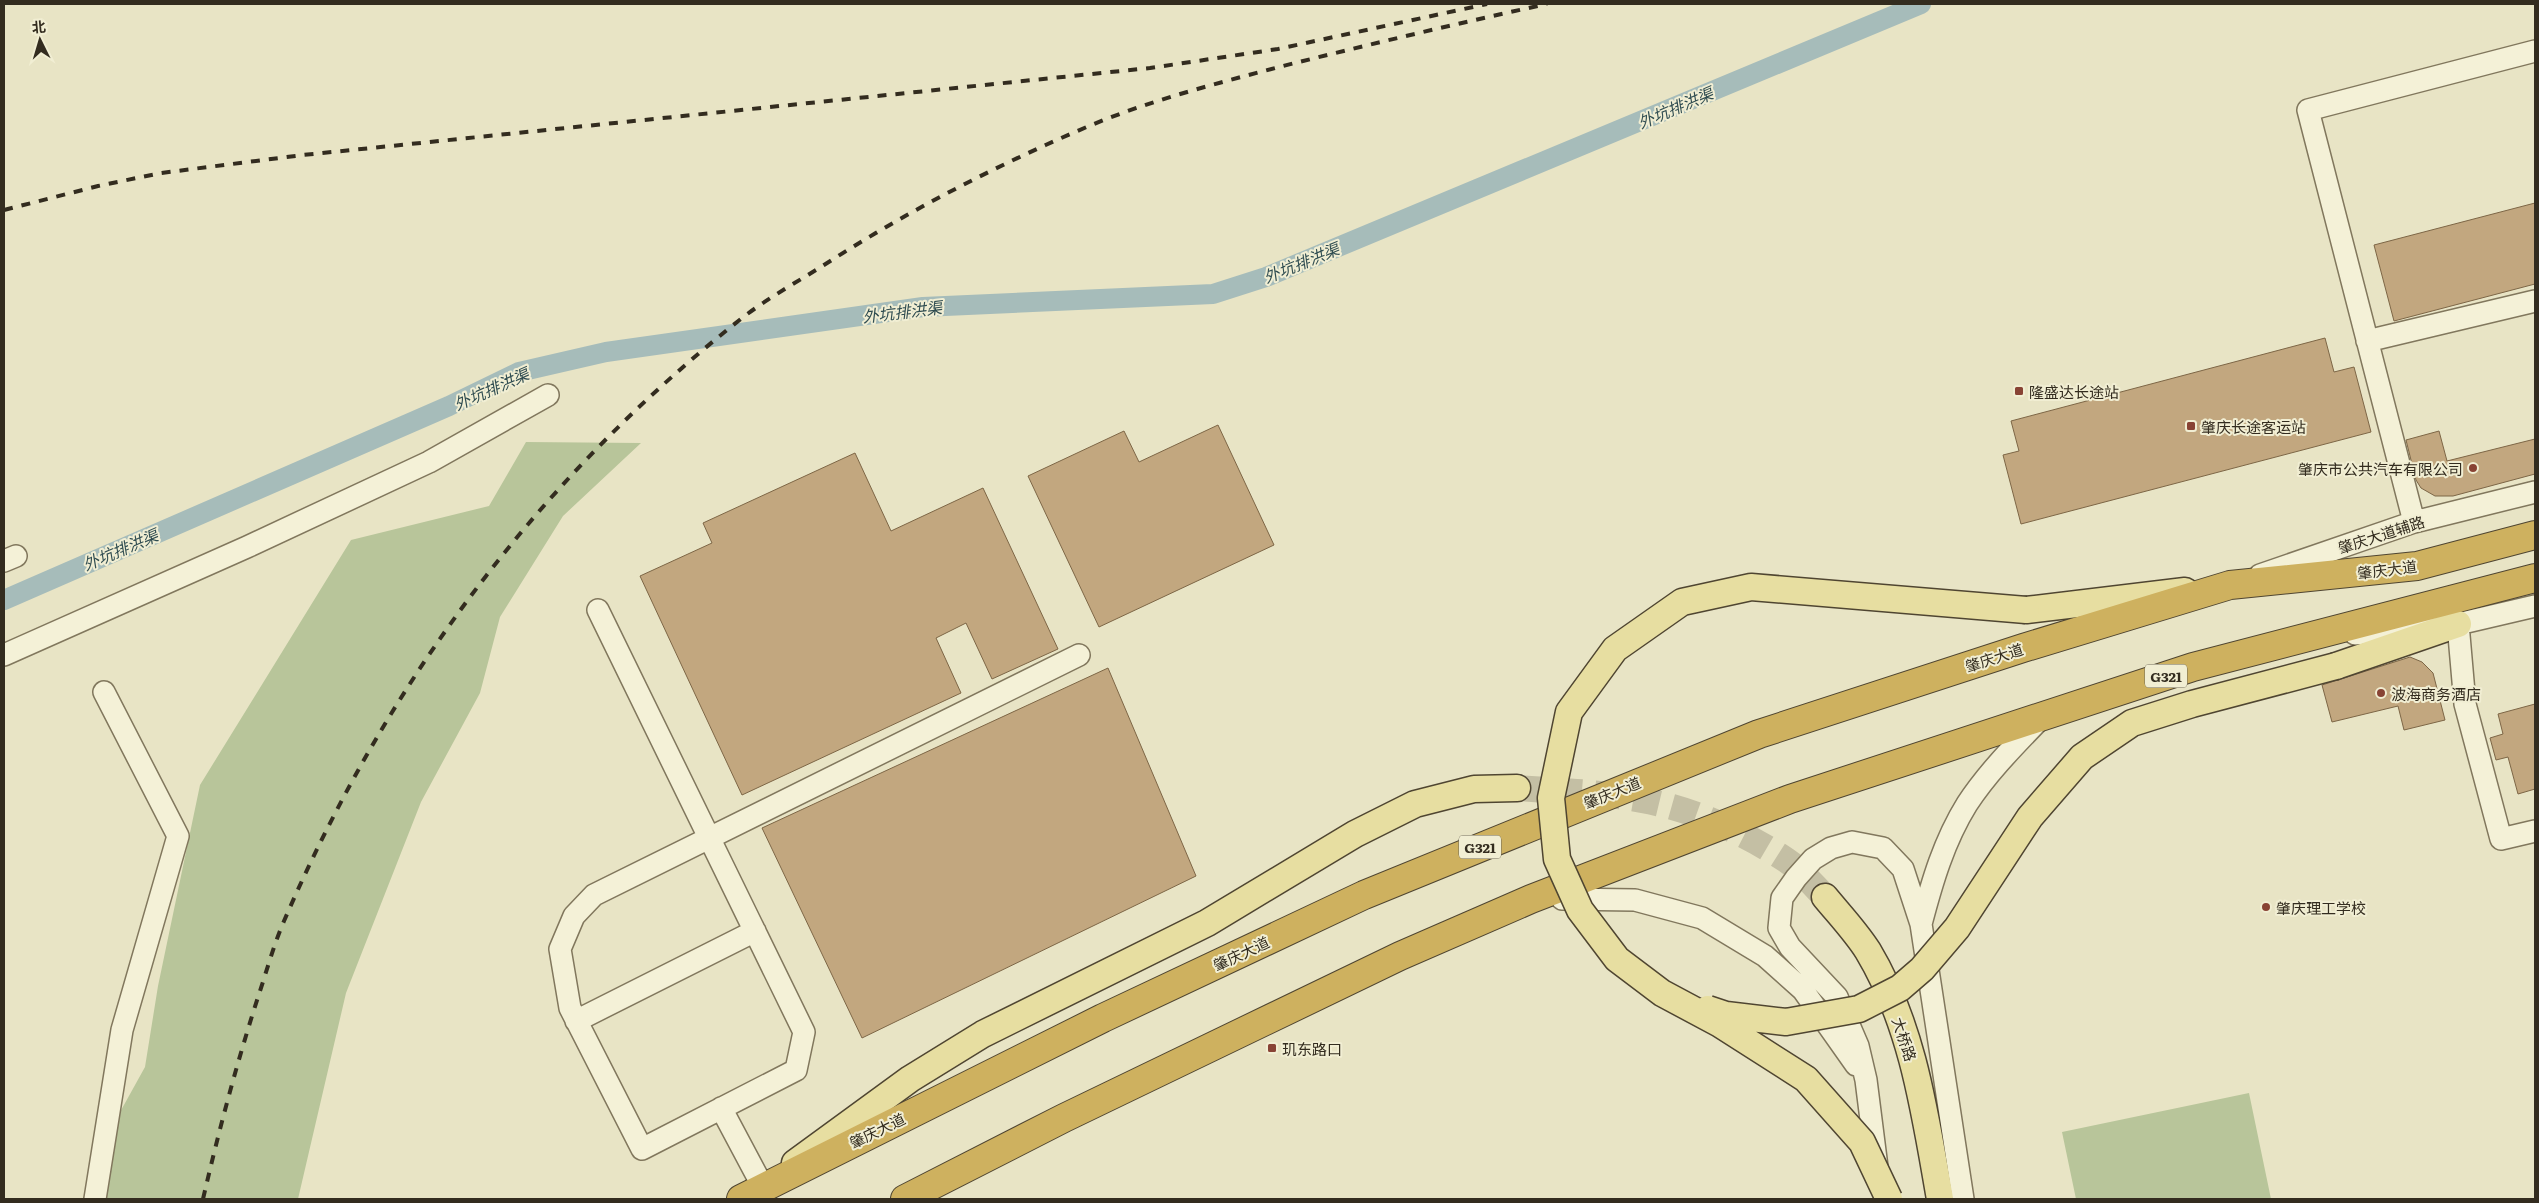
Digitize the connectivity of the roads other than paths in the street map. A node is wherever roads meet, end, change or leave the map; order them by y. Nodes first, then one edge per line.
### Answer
1 (2535, 51) edge
2 (2535, 301) edge
3 (2367, 341) junction
4 (548, 395) dead end
5 (2535, 492) edge
6 (2414, 522) junction
7 (2535, 535) edge
8 (2535, 578) edge
9 (2230, 585) junction
10 (2535, 606) edge
11 (598, 610) dead end
12 (2458, 624) junction
13 (2292, 641) junction
14 (4, 655) edge
15 (1079, 655) dead end
16 (104, 692) dead end
17 (2042, 717) junction
18 (1517, 788) tunnel mouth
19 (2535, 831) edge
20 (709, 838) junction
21 (1825, 897) tunnel mouth
22 (1531, 898) junction
23 (1921, 924) junction
24 (755, 931) junction
25 (1662, 994) junction
26 (576, 1021) junction
27 (1866, 1080) junction
28 (721, 1108) junction
29 (752, 1193) edge
30 (95, 1199) edge
31 (905, 1199) edge
32 (1879, 1199) edge
33 (1889, 1199) edge
34 (1940, 1199) edge
35 (1963, 1199) edge

1 - 3 street
2 - 3 street
3 - 6 street
4 - 14 street
5 - 6 street, 肇庆大道辅路
6 - 9 street, 肇庆大道辅路
7 - 9 highway, 肇庆大道 / G321
8 - 13 highway, G321
9 - 25 main road, bridge
9 - 29 highway, 肇庆大道 / G321
10 - 12 street
11 - 20 street
12 - 13 street
12 - 19 street
12 - 25 main road, bridge
13 - 17 highway, G321
15 - 20 street
16 - 30 street
17 - 22 highway, G321
17 - 23 street
18 - 29 main road
20 - 24 street
20 - 26 street
21 - 34 main road, 大桥路
22 - 27 street
22 - 31 highway, G321
23 - 27 street
23 - 35 street
24 - 26 street
24 - 28 street
25 - 33 main road, bridge
26 - 28 street
27 - 32 street
28 - 29 street

